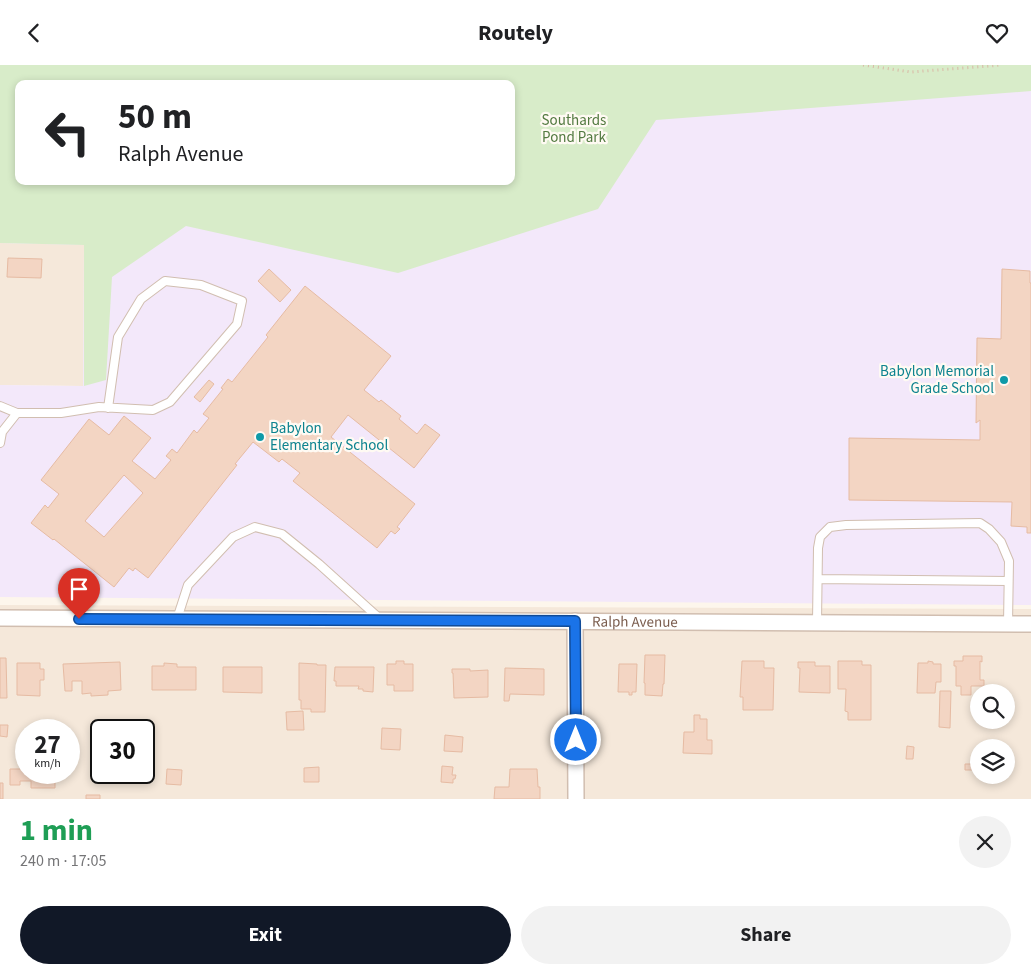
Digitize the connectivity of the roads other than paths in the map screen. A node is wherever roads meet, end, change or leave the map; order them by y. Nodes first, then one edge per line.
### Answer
1 (0, 405) edge
2 (108, 408) junction
3 (18, 413) junction
4 (0, 443) edge
5 (818, 579) junction
6 (1008, 581) junction
7 (0, 618) edge
8 (177, 619) junction
9 (382, 620) junction
10 (575, 621) junction
11 (817, 623) junction
12 (1008, 624) junction
13 (1031, 624) edge
14 (576, 799) edge

1 - 3 lane
2 - 2 lane
2 - 3 lane
3 - 4 lane
5 - 6 lane
5 - 6 lane
5 - 11 lane
6 - 12 lane
7 - 8 street, Ralph Avenue
8 - 9 street, Ralph Avenue
8 - 9 lane
9 - 10 street, Ralph Avenue
10 - 11 street, Ralph Avenue
10 - 14 street
11 - 12 street, Ralph Avenue
12 - 13 street, Ralph Avenue

